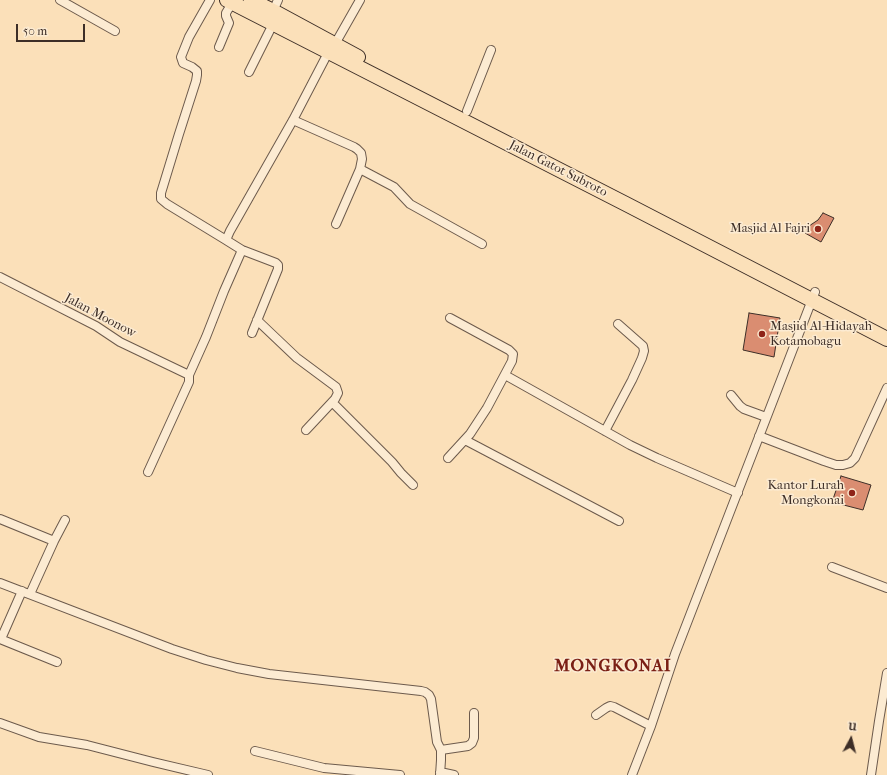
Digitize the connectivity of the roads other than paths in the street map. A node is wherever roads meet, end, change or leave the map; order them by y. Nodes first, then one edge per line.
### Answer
1 (60, 0) edge
2 (210, 0) edge
3 (251, 0) edge
4 (360, 0) edge
5 (230, 1) edge
6 (275, 12) edge
7 (115, 31) dead end
8 (219, 47) dead end
9 (332, 47) junction
10 (491, 50) dead end
11 (249, 72) dead end
12 (466, 111) junction
13 (293, 120) junction
14 (360, 169) junction
15 (336, 224) dead end
16 (226, 240) junction
17 (482, 244) dead end
18 (242, 250) junction
19 (0, 277) edge
20 (813, 296) junction
21 (450, 318) dead end
22 (257, 320) junction
23 (618, 324) dead end
24 (887, 329) edge
25 (252, 333) dead end
26 (887, 339) edge
27 (189, 375) junction
28 (505, 375) junction
29 (887, 388) edge
30 (731, 396) dead end
31 (332, 402) junction
32 (766, 417) junction
33 (306, 430) dead end
34 (605, 431) junction
35 (759, 436) junction
36 (465, 440) junction
37 (448, 458) dead end
38 (148, 472) dead end
39 (412, 485) dead end
40 (738, 493) junction
41 (0, 518) edge
42 (65, 520) dead end
43 (618, 521) dead end
44 (54, 541) junction
45 (832, 567) dead end
46 (0, 583) edge
47 (887, 588) edge
48 (22, 591) junction
49 (30, 594) junction
50 (1, 639) edge
51 (57, 662) dead end
52 (887, 673) edge
53 (474, 714) dead end
54 (596, 715) dead end
55 (0, 723) edge
56 (651, 726) junction
57 (441, 750) junction
58 (255, 751) dead end
59 (440, 773) edge
60 (208, 775) edge
61 (400, 775) edge
62 (454, 775) edge
63 (632, 775) edge
64 (871, 775) edge

1 - 7 street
2 - 16 street
3 - 6 highway, Jalan Gatot Subroto
4 - 9 street
5 - 6 highway, Jalan Gatot Subroto
5 - 8 street
6 - 9 highway, Jalan Gatot Subroto
6 - 11 street
9 - 12 highway, Jalan Gatot Subroto
9 - 13 street
9 - 20 highway, Jalan Gatot Subroto
10 - 12 street
12 - 20 highway, Jalan Gatot Subroto
13 - 14 street
13 - 16 street
14 - 15 street
14 - 17 street
16 - 18 street
18 - 22 street
18 - 27 street
19 - 27 street, Jalan Moonow
20 - 24 highway, Jalan Gatot Subroto
20 - 26 highway, Jalan Gatot Subroto
20 - 32 street
21 - 28 street
22 - 25 street
22 - 31 street
23 - 34 street
27 - 38 street
28 - 34 street
28 - 36 street
29 - 35 street
30 - 32 street
31 - 33 street
31 - 39 street
32 - 35 street
34 - 40 street
35 - 40 street
36 - 37 street
36 - 43 street
40 - 56 street
41 - 44 street
42 - 44 street
44 - 49 street
45 - 47 street
46 - 48 street
48 - 49 street
48 - 50 street
49 - 57 street
50 - 51 street
52 - 64 street
53 - 57 street
54 - 56 street
55 - 60 street
56 - 63 street
57 - 59 street
58 - 61 street
59 - 62 street

